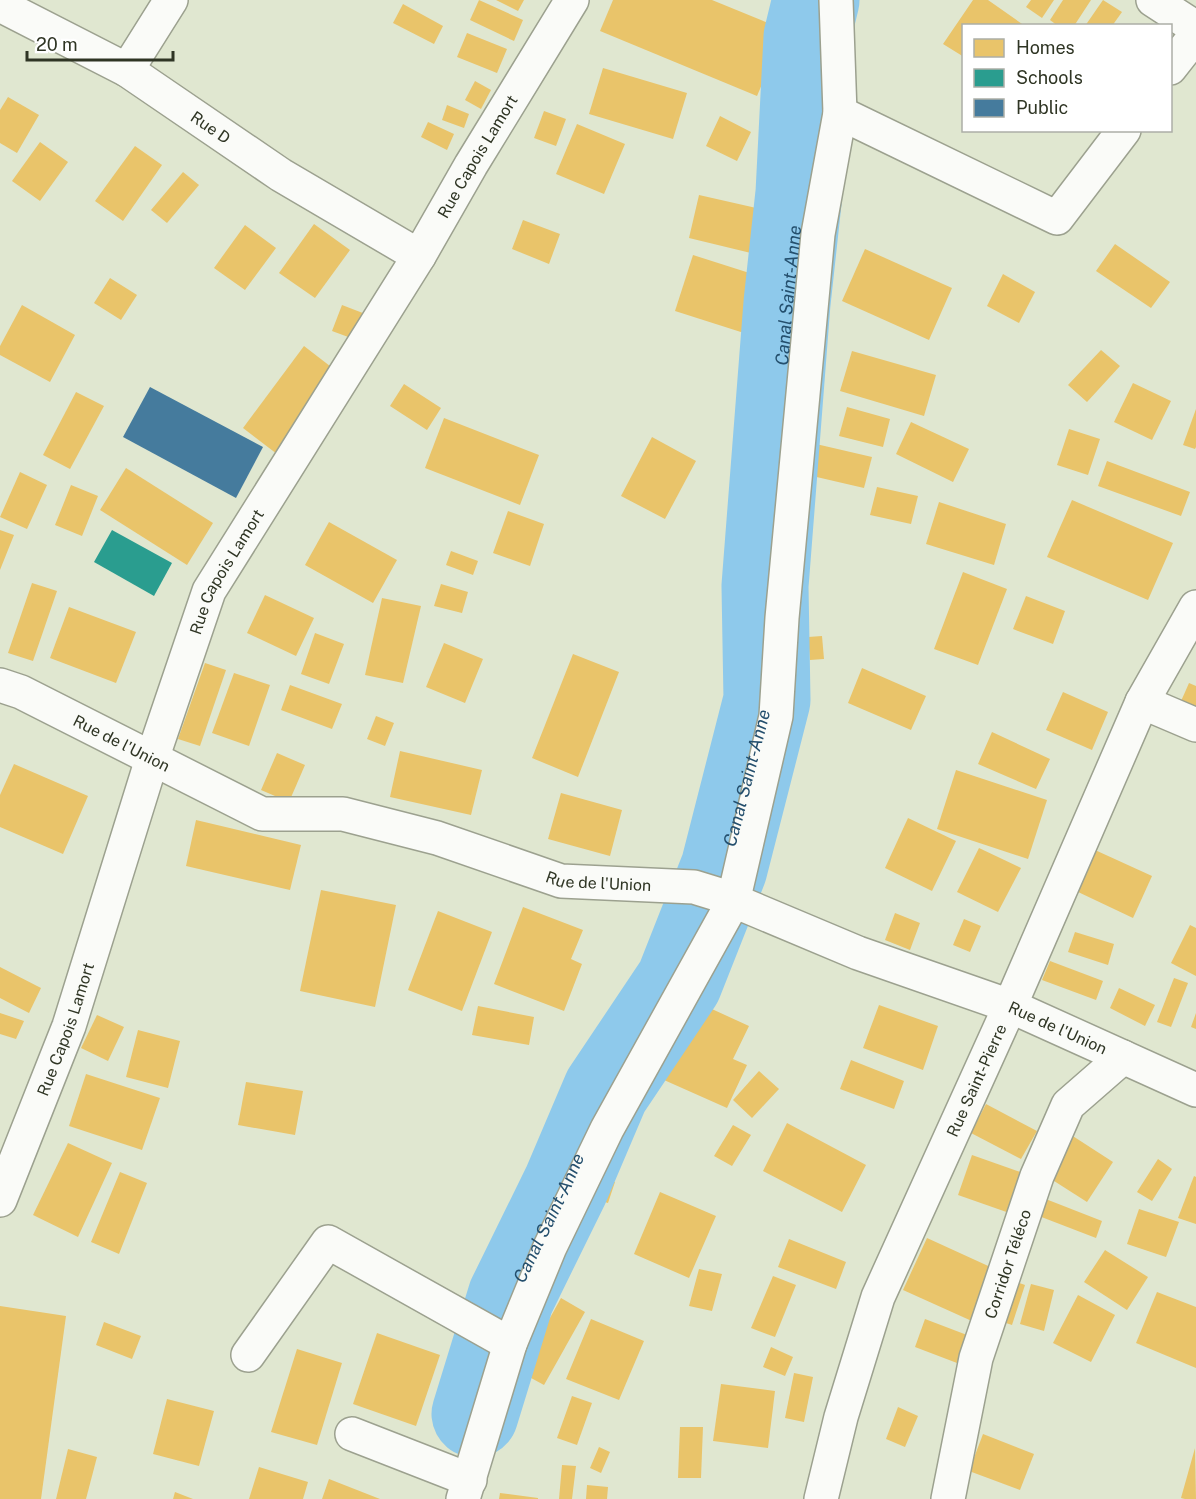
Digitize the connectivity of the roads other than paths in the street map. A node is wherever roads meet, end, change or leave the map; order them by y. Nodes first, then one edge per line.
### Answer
1 (171, 0) edge
2 (572, 0) edge
3 (836, 0) edge
4 (1152, 0) edge
5 (0, 5) edge
6 (1196, 28) edge
7 (1196, 35) edge
8 (1172, 65) edge
9 (128, 70) junction
10 (840, 114) junction
11 (1122, 132) edge
12 (419, 256) junction
13 (1196, 607) edge
14 (0, 685) edge
15 (1142, 702) junction
16 (1196, 725) edge
17 (152, 759) junction
18 (716, 895) junction
19 (1010, 1006) junction
20 (1123, 1057) junction
21 (1196, 1090) edge
22 (0, 1200) edge
23 (510, 1344) junction
24 (248, 1355) dead end
25 (352, 1434) dead end
26 (467, 1490) edge
27 (821, 1499) edge
28 (948, 1499) edge

1 - 9 street
2 - 12 street, Rue Capois Lamort
3 - 10 street
4 - 6 street
5 - 9 street, Rue D
7 - 8 street
9 - 12 street, Rue D
10 - 11 street
10 - 18 street
12 - 17 street, Rue Capois Lamort
13 - 15 street, Rue Saint-Pierre
14 - 17 street, Rue de l'Union
15 - 16 street
15 - 19 street, Rue Saint-Pierre
17 - 18 street, Rue de l'Union
17 - 22 street, Rue Capois Lamort
18 - 19 street, Rue de l'Union
18 - 23 street
19 - 20 street, Rue de l'Union
19 - 27 street, Rue Saint-Pierre
20 - 21 street, Rue de l'Union
20 - 28 street, Corridor Téléco
23 - 24 street
23 - 26 street
25 - 26 street

